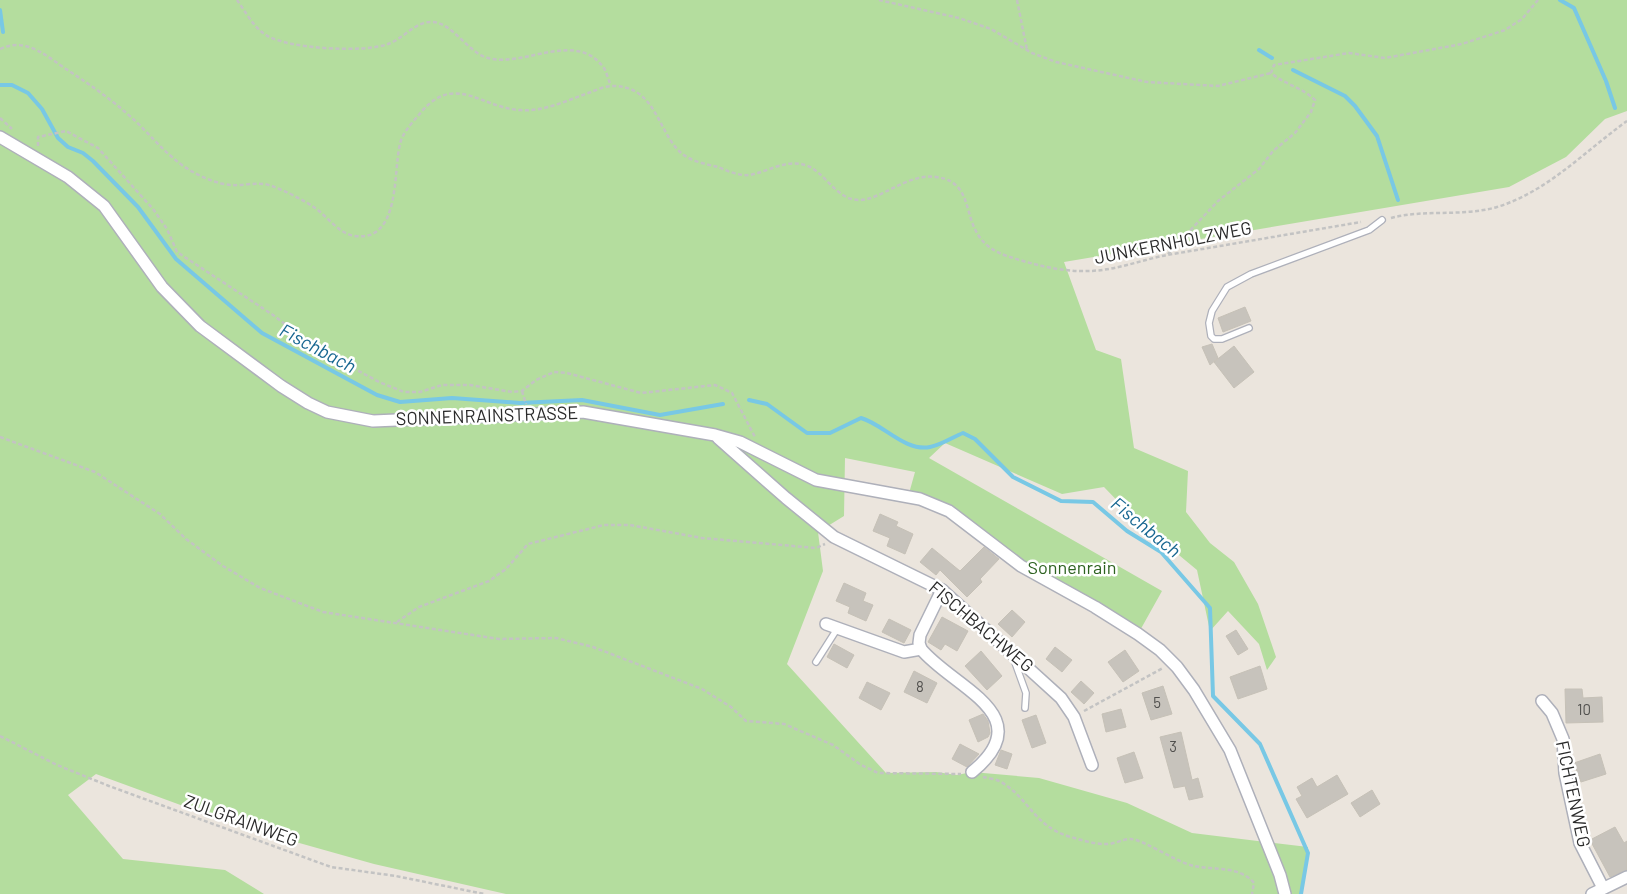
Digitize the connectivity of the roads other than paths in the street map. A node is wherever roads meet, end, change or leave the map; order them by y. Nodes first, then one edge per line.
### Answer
1 (0, 137) edge
2 (1382, 220) road end
3 (1249, 328) dead end
4 (715, 435) junction
5 (942, 590) junction
6 (831, 627) joint
7 (921, 649) junction
8 (1012, 652) junction
9 (816, 662) dead end
10 (1542, 701) dead end
11 (1025, 708) dead end
12 (1092, 765) dead end
13 (976, 774) road end
14 (1627, 876) edge
15 (1603, 888) junction
16 (1285, 894) edge
17 (1592, 894) edge

1 - 4 street, SONNENRAINSTRASSE
2 - 3 lane
4 - 5 street, FISCHBACHWEG
4 - 16 street, SONNENRAINSTRASSE
5 - 7 street
5 - 8 street, FISCHBACHWEG
6 - 7 street
6 - 9 lane
7 - 13 street
8 - 11 lane
8 - 12 street, FISCHBACHWEG
10 - 15 street, FICHTENWEG
14 - 15 street
15 - 17 street

